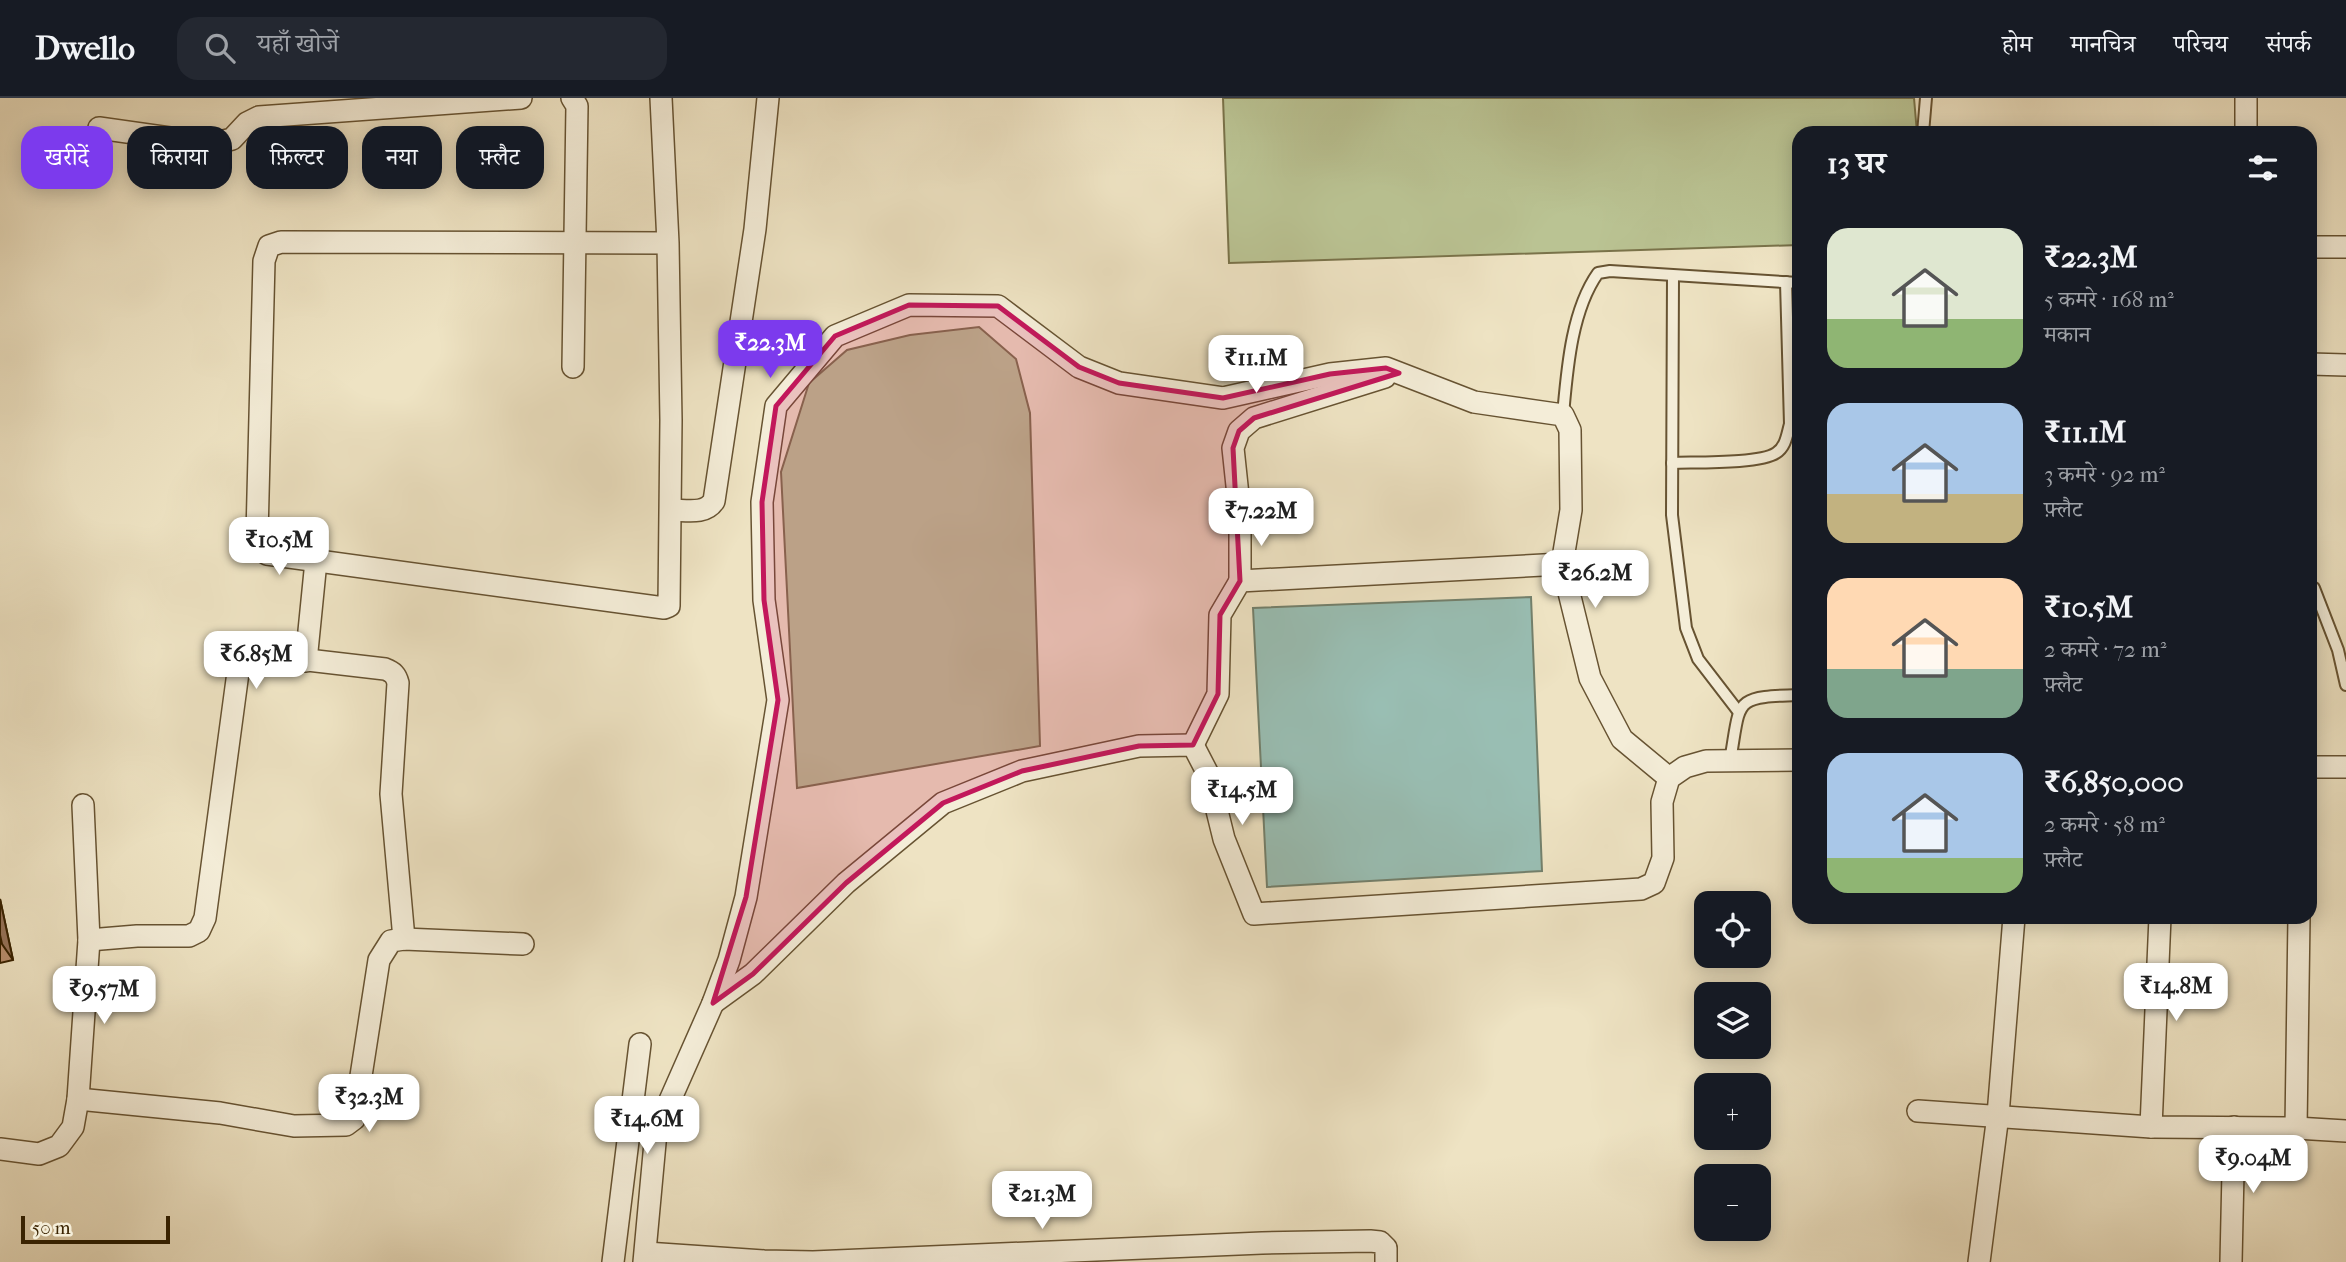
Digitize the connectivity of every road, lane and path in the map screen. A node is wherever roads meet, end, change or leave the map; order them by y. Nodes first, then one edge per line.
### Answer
1 (521, 98) edge
2 (572, 98) edge
3 (661, 98) edge
4 (768, 98) edge
5 (1926, 98) edge
6 (2246, 98) edge
7 (1924, 126) edge
8 (2246, 126) edge
9 (113, 130) edge
10 (574, 243) junction
11 (668, 243) junction
12 (2317, 247) edge
13 (2346, 247) edge
14 (1673, 275) junction
15 (1786, 282) junction
16 (1792, 282) edge
17 (2317, 364) edge
18 (2346, 366) edge
19 (573, 367) dead end
20 (1399, 373) junction
21 (1563, 415) junction
22 (1672, 463) junction
23 (671, 510) junction
24 (316, 561) junction
25 (1562, 565) junction
26 (1240, 581) junction
27 (2317, 596) edge
28 (306, 660) junction
29 (2346, 685) edge
30 (1792, 695) edge
31 (1738, 711) junction
32 (1193, 745) junction
33 (1792, 760) edge
34 (1730, 761) junction
35 (2317, 767) edge
36 (2346, 767) edge
37 (1669, 778) junction
38 (83, 805) dead end
39 (2013, 924) edge
40 (2160, 924) edge
41 (2300, 924) edge
42 (404, 939) junction
43 (89, 940) junction
44 (523, 944) dead end
45 (713, 1003) junction
46 (640, 1044) dead end
47 (78, 1099) junction
48 (1918, 1111) dead end
49 (1998, 1115) junction
50 (2151, 1127) junction
51 (2234, 1127) junction
52 (2296, 1128) junction
53 (2346, 1131) edge
54 (0, 1149) edge
55 (645, 1258) edge
56 (613, 1262) edge
57 (1386, 1262) edge
58 (1979, 1262) edge
59 (2231, 1262) edge

1 - 9 street
2 - 10 street
3 - 11 street
4 - 23 street
5 - 7 lane
6 - 8 street
10 - 11 street
10 - 19 street
10 - 24 street
11 - 23 street
12 - 13 street
14 - 15 lane
14 - 21 lane
14 - 22 lane
15 - 16 lane
15 - 22 lane
17 - 18 street
20 - 21 street
20 - 26 street
20 - 45 street
21 - 25 street
22 - 31 lane
23 - 24 street
24 - 28 street
25 - 26 street
25 - 37 street
26 - 32 street
27 - 29 lane
28 - 42 street
28 - 43 street
30 - 31 lane
31 - 34 lane
32 - 37 street
32 - 45 street
33 - 34 street
34 - 37 street
35 - 36 street
38 - 43 street
39 - 49 street
40 - 50 street
41 - 52 street
42 - 44 street
42 - 47 street
43 - 47 street
45 - 55 street
46 - 56 street
47 - 54 street
48 - 49 street
49 - 50 street
49 - 58 street
50 - 51 street
51 - 52 street
51 - 59 street
52 - 53 street
55 - 57 street

